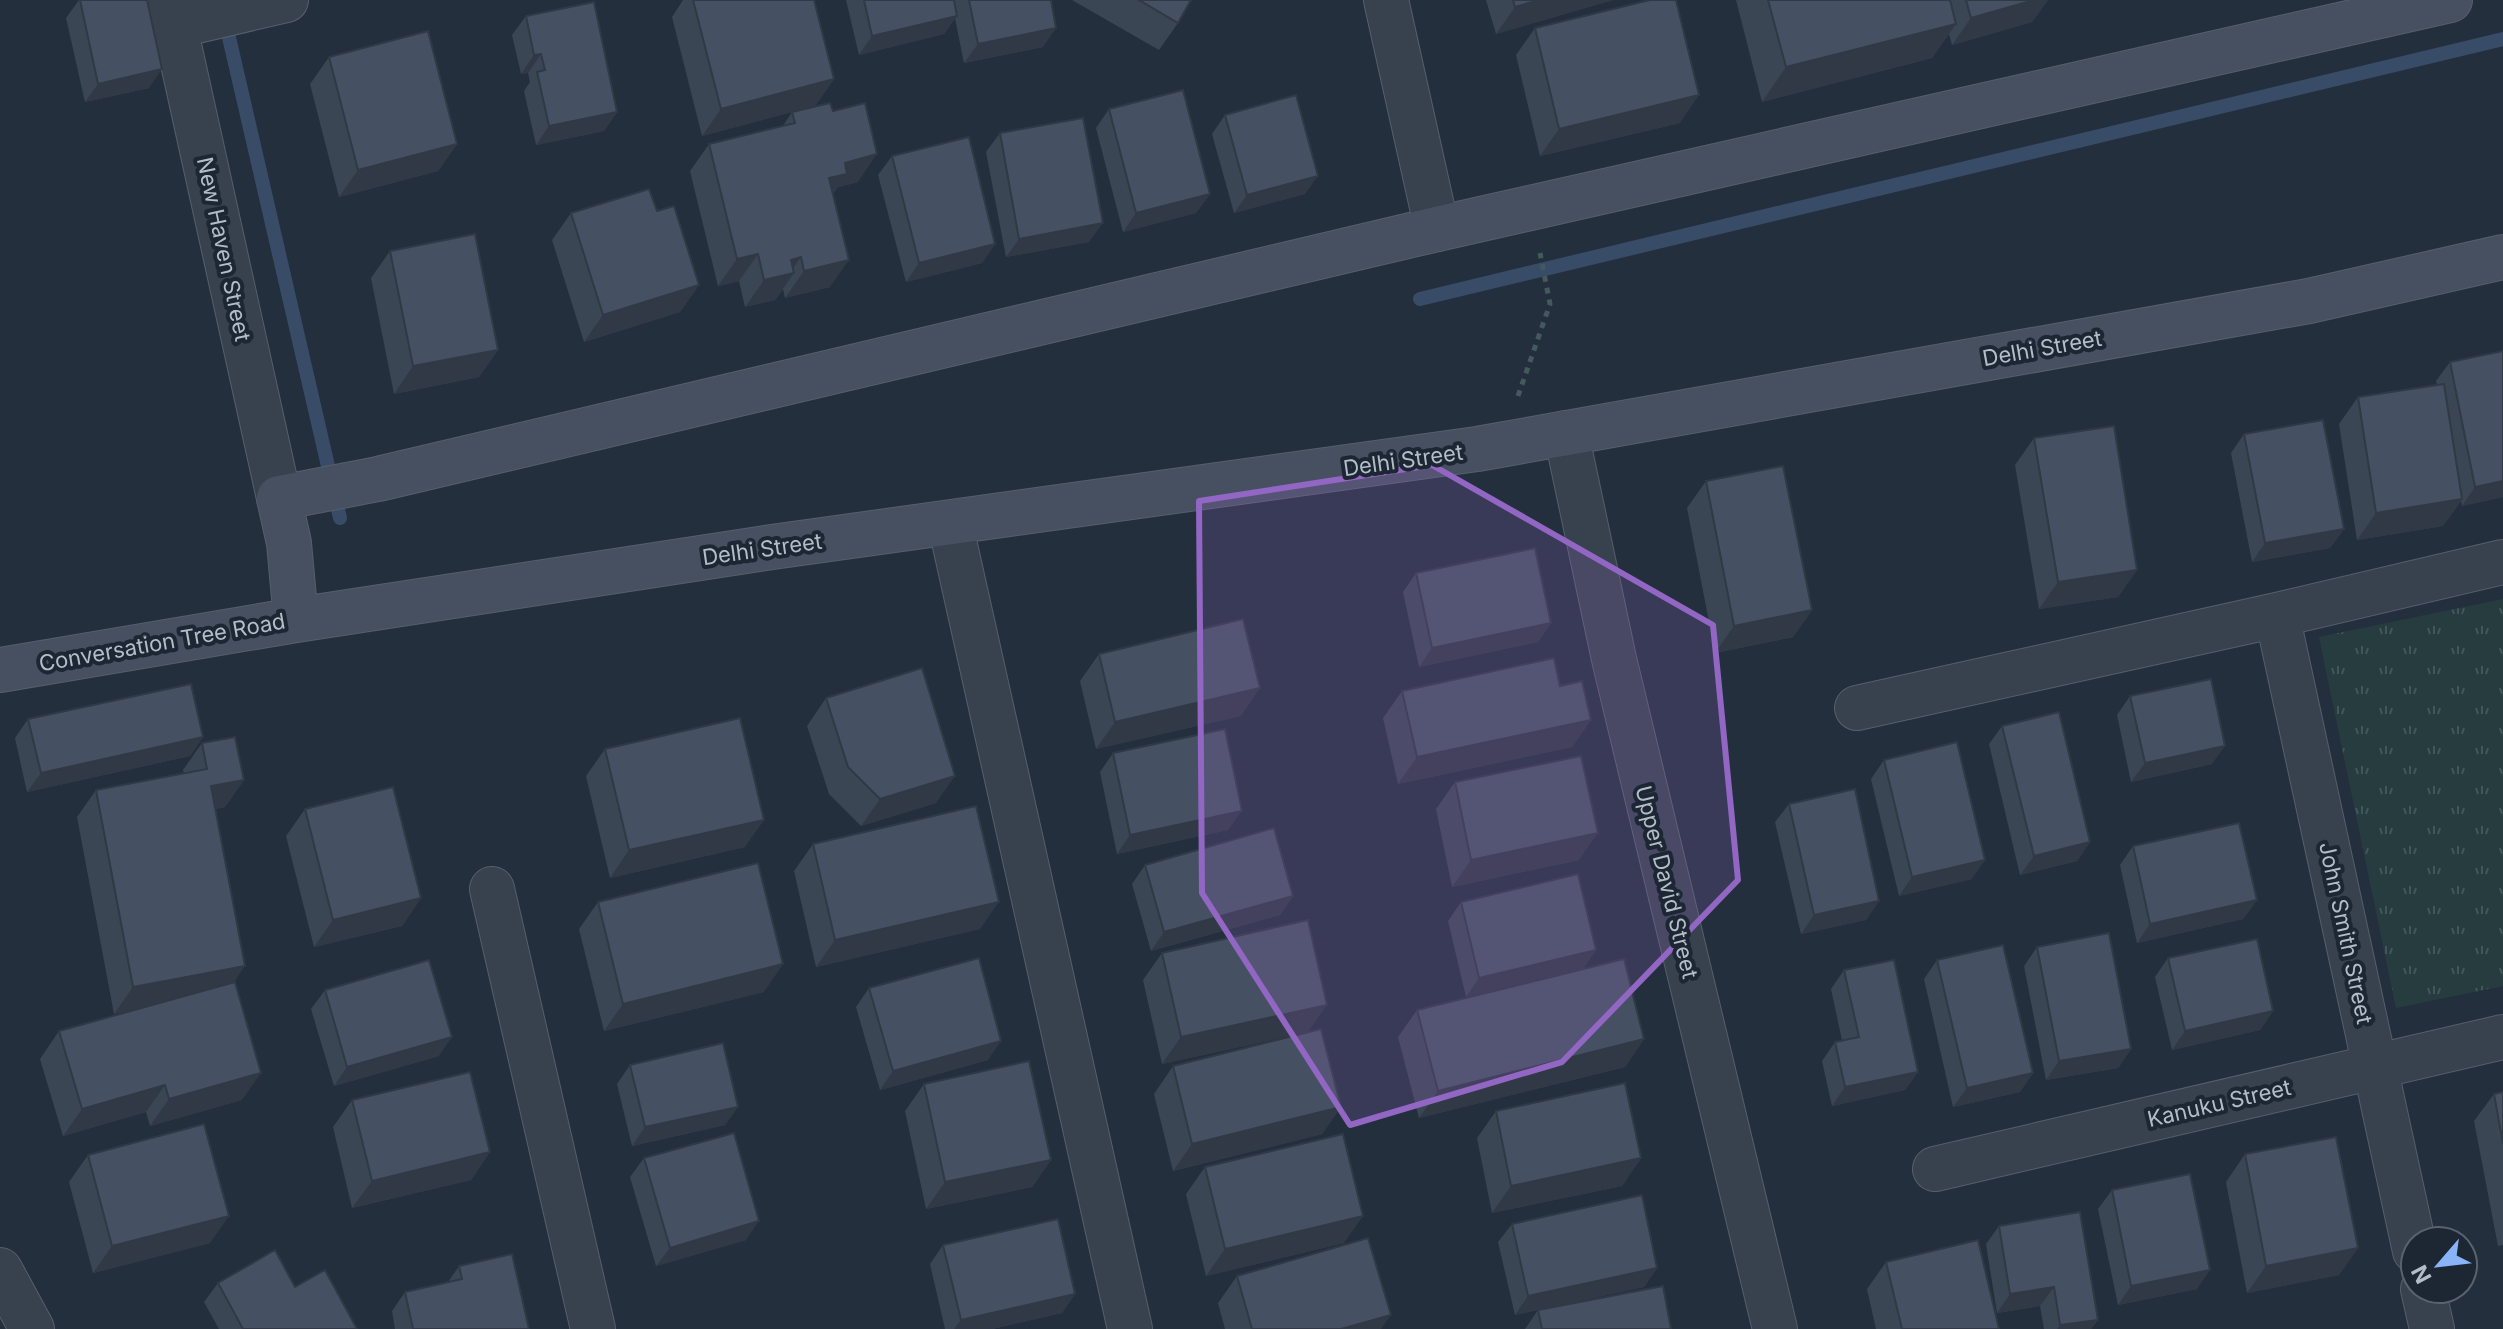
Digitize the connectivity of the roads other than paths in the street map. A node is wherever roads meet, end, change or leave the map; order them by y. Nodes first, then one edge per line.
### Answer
1 (1386, 0) edge
2 (2450, 0) edge
3 (275, 3) edge
4 (172, 13) edge
5 (1437, 229) junction
6 (2503, 257) edge
7 (1546, 436) junction
8 (293, 496) junction
9 (950, 523) junction
10 (2503, 562) edge
11 (2277, 615) junction
12 (296, 620) junction
13 (0, 670) edge
14 (1857, 708) dead end
15 (492, 889) dead end
16 (2503, 1037) edge
17 (2375, 1067) junction
18 (1935, 1169) dead end
19 (2409, 1225) edge
20 (0, 1270) edge
21 (2427, 1305) edge
22 (32, 1329) edge
23 (593, 1329) edge
24 (1130, 1329) edge
25 (1775, 1329) edge
26 (2432, 1329) edge

1 - 5 street
2 - 5 street
3 - 4 street
4 - 8 street, New Haven Street
5 - 8 street
6 - 7 street, Delhi Street
7 - 9 street, Delhi Street
7 - 25 street, Upper David Street
8 - 12 street, Conversation Tree Road
9 - 12 street, Delhi Street
9 - 24 street
10 - 11 street
11 - 14 street
11 - 17 street, John Smith Street
12 - 13 street, Conversation Tree Road
15 - 23 street
16 - 17 street, Kanuku Street
17 - 18 street, Kanuku Street
17 - 19 street, John Smith Street
20 - 22 street
21 - 26 street

